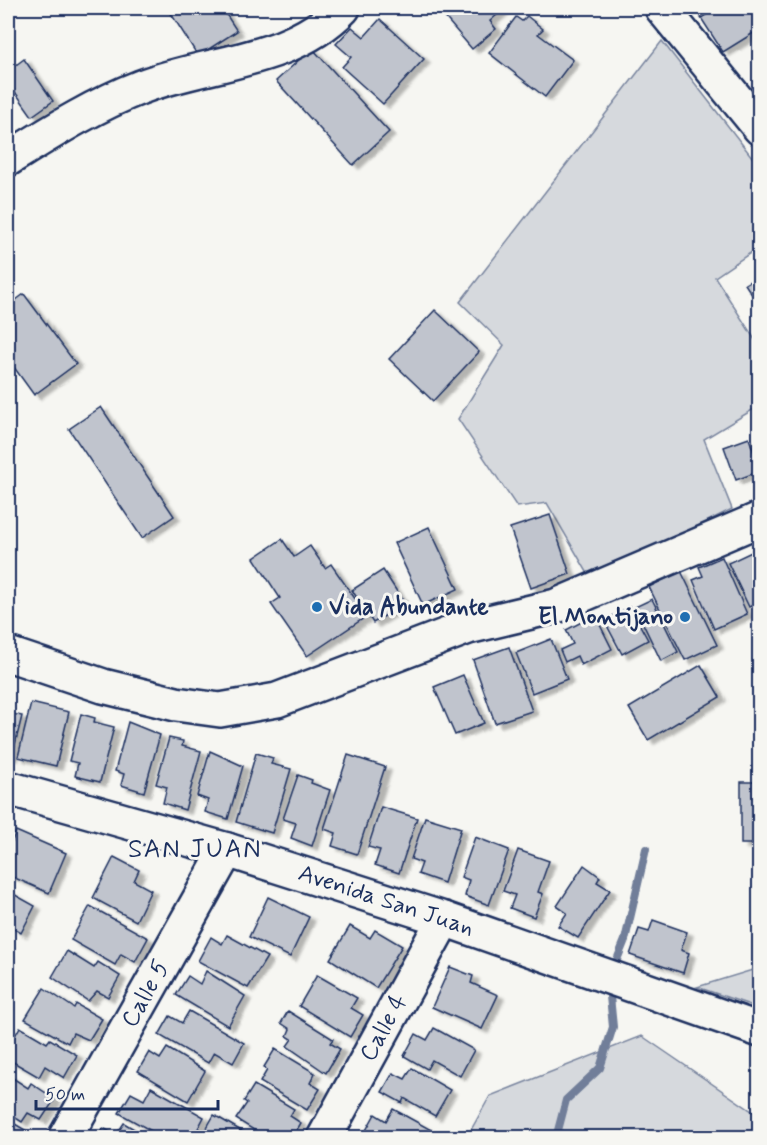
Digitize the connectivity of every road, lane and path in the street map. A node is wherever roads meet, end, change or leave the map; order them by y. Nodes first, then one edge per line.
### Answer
1 (343, 8) edge
2 (662, 8) edge
3 (759, 128) edge
4 (8, 159) edge
5 (759, 519) edge
6 (8, 654) edge
7 (8, 788) edge
8 (226, 850) junction
9 (444, 919) junction
10 (759, 1030) edge
11 (65, 1137) edge
12 (324, 1137) edge

1 - 4 street
2 - 3 street
5 - 6 street
7 - 8 street, Avenida San Juan
8 - 9 street, Avenida San Juan
8 - 11 street, Calle 5
9 - 10 street, Avenida San Juan
9 - 12 street, Calle 4

